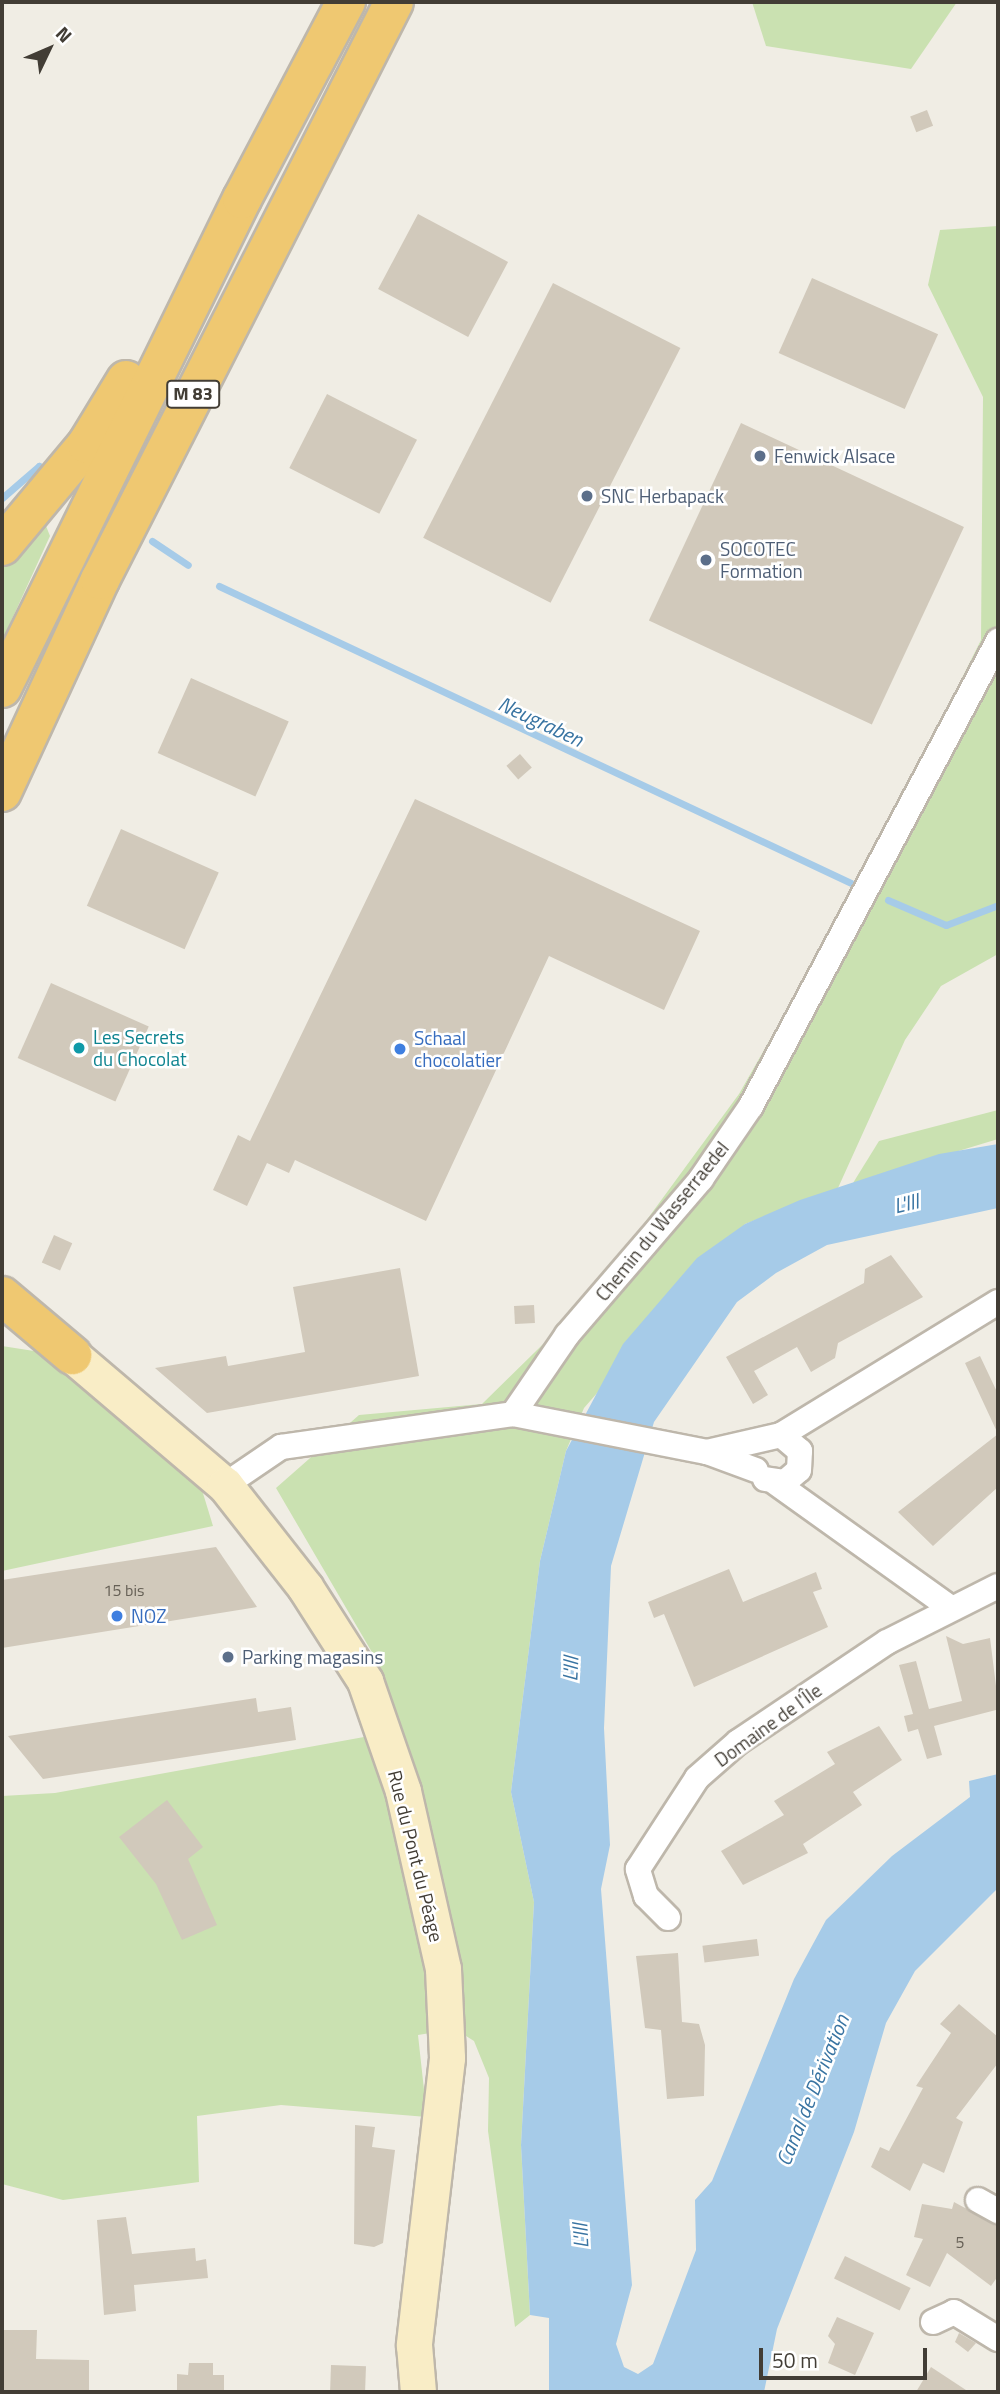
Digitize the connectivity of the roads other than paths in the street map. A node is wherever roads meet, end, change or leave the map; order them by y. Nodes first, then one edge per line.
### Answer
1 (346, 2) edge
2 (394, 2) edge
3 (274, 137) junction
4 (63, 475) junction
5 (2, 522) edge
6 (2, 546) edge
7 (998, 641) edge
8 (2, 688) edge
9 (2, 792) edge
10 (2, 1296) edge
11 (998, 1302) edge
12 (72, 1354) joint
13 (513, 1414) junction
14 (785, 1450) junction
15 (707, 1452) junction
16 (766, 1476) junction
17 (225, 1485) junction
18 (821, 1515) junction
19 (998, 1586) edge
20 (948, 1606) junction
21 (668, 1918) dead end
22 (933, 2322) dead end
23 (998, 2339) edge
24 (418, 2392) edge

1 - 3 highway, M 83
2 - 9 highway, M 83
3 - 4 highway
3 - 8 highway, M 83
4 - 5 highway
4 - 6 highway
7 - 13 street, Chemin du Wasserraedel
10 - 12 highway
11 - 14 street
12 - 17 street, Rue du Pont du Péage
13 - 15 street
13 - 17 street
14 - 15 street
14 - 16 street
14 - 16 street
14 - 18 street
15 - 16 street
16 - 18 street
17 - 24 street, Rue du Pont du Péage
18 - 20 street
19 - 20 street, Domaine de l'Île
20 - 21 street, Domaine de l'Île
22 - 23 street

